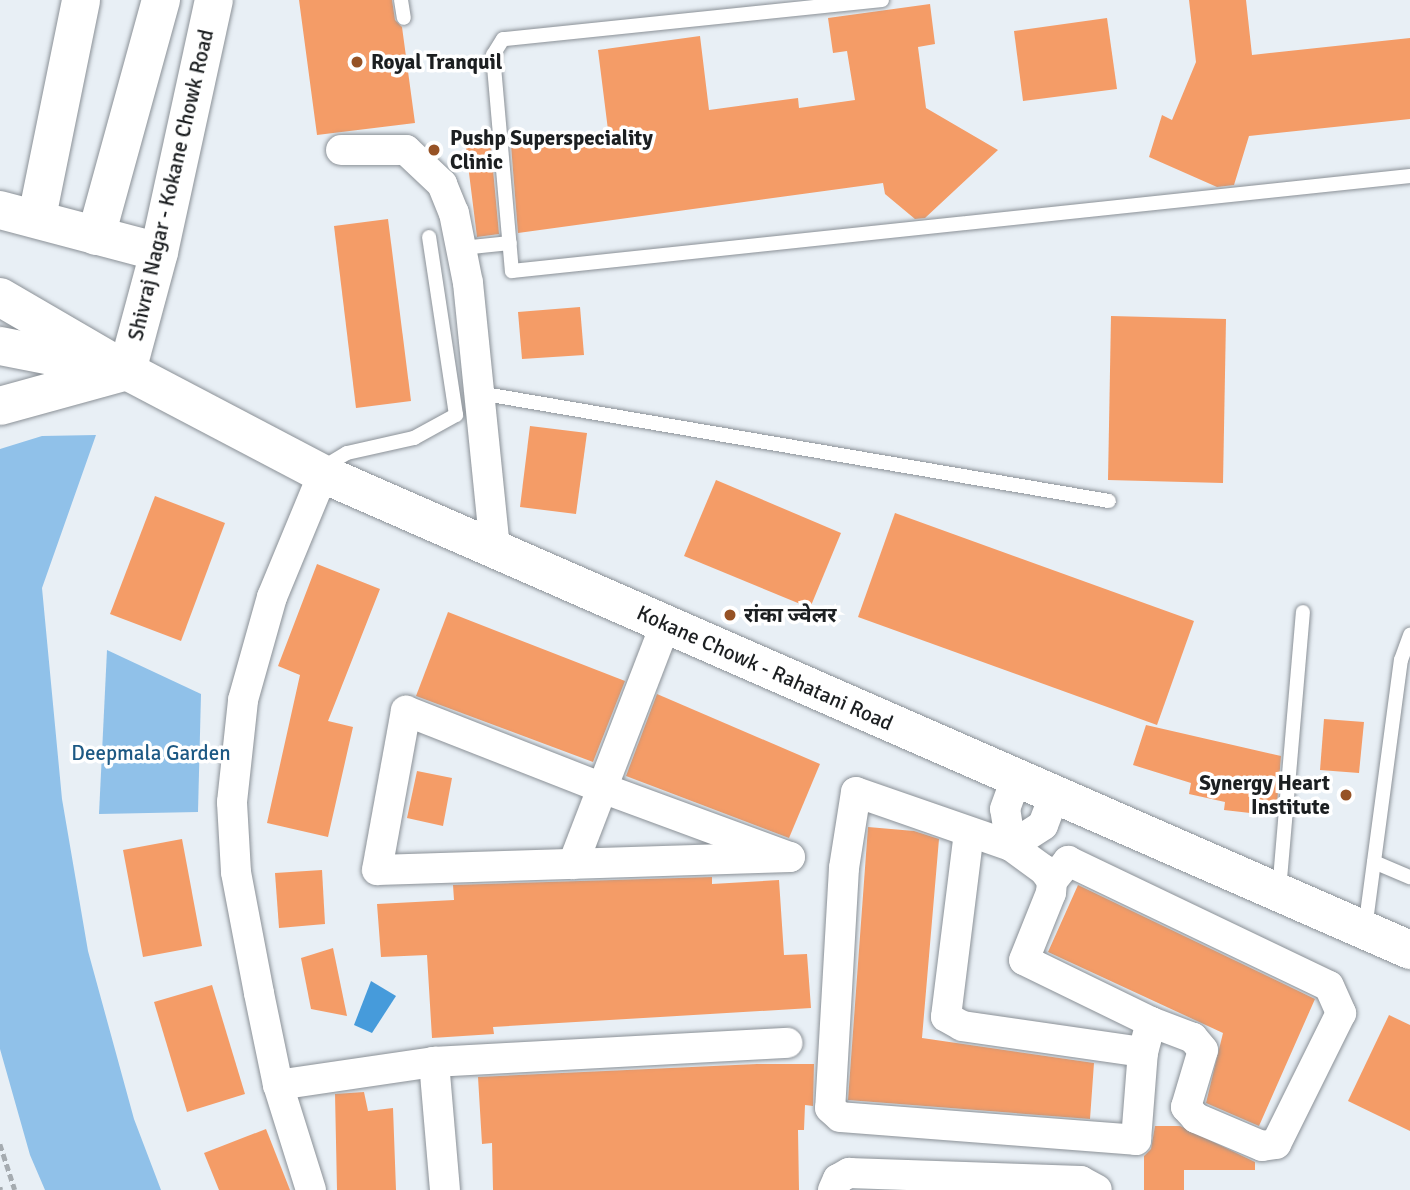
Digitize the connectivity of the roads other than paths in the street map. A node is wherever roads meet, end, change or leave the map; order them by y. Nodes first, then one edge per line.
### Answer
1 (81, 0) edge
2 (161, 0) edge
3 (214, 0) edge
4 (401, 0) edge
5 (882, 0) edge
6 (404, 18) dead end
7 (341, 150) dead end
8 (1410, 176) edge
9 (0, 210) edge
10 (37, 217) junction
11 (96, 236) junction
12 (429, 237) dead end
13 (510, 243) junction
14 (462, 248) junction
15 (159, 252) junction
16 (0, 297) edge
17 (0, 346) edge
18 (127, 371) junction
19 (479, 393) junction
20 (0, 406) edge
21 (320, 472) junction
22 (1109, 501) dead end
23 (495, 549) junction
24 (1303, 612) dead end
25 (665, 625) junction
26 (1410, 635) edge
27 (1016, 778) junction
28 (602, 788) junction
29 (1055, 794) junction
30 (969, 832) junction
31 (1011, 846) junction
32 (1374, 862) junction
33 (573, 864) junction
34 (1410, 877) edge
35 (1052, 881) junction
36 (1278, 892) junction
37 (1365, 930) junction
38 (1410, 950) edge
39 (1151, 1023) junction
40 (787, 1043) dead end
41 (1143, 1052) junction
42 (434, 1062) junction
43 (278, 1085) junction
44 (311, 1190) edge
45 (445, 1190) edge
46 (833, 1190) edge
47 (1097, 1190) edge

1 - 10 street
2 - 11 street
3 - 15 street, Shivraj Nagar - Kokane Chowk Road
4 - 6 lane
5 - 13 lane
7 - 14 street
8 - 13 lane
9 - 10 street
10 - 11 street
11 - 15 street
12 - 21 lane
13 - 14 lane
14 - 19 street
15 - 18 street, Shivraj Nagar - Kokane Chowk Road
16 - 18 street
17 - 18 street
18 - 20 street
18 - 21 street, Kokane Chowk - Rahatani Road
19 - 22 lane
19 - 23 street
21 - 23 street, Kokane Chowk - Rahatani Road
21 - 43 street
23 - 25 street, Kokane Chowk - Rahatani Road
24 - 36 lane
25 - 27 street, Kokane Chowk - Rahatani Road
25 - 28 street
26 - 32 lane
27 - 29 street, Kokane Chowk - Rahatani Road
27 - 31 street
28 - 33 street
28 - 33 street
28 - 33 street
29 - 31 street
29 - 36 street, Kokane Chowk - Rahatani Road
30 - 31 street
30 - 41 street
30 - 41 street
31 - 35 street
32 - 34 lane
32 - 37 lane
35 - 39 street
35 - 39 street
36 - 37 street, Kokane Chowk - Rahatani Road
37 - 38 street, Kokane Chowk - Rahatani Road
39 - 41 street
40 - 42 street
42 - 43 street
42 - 45 street
43 - 44 street
46 - 47 street

